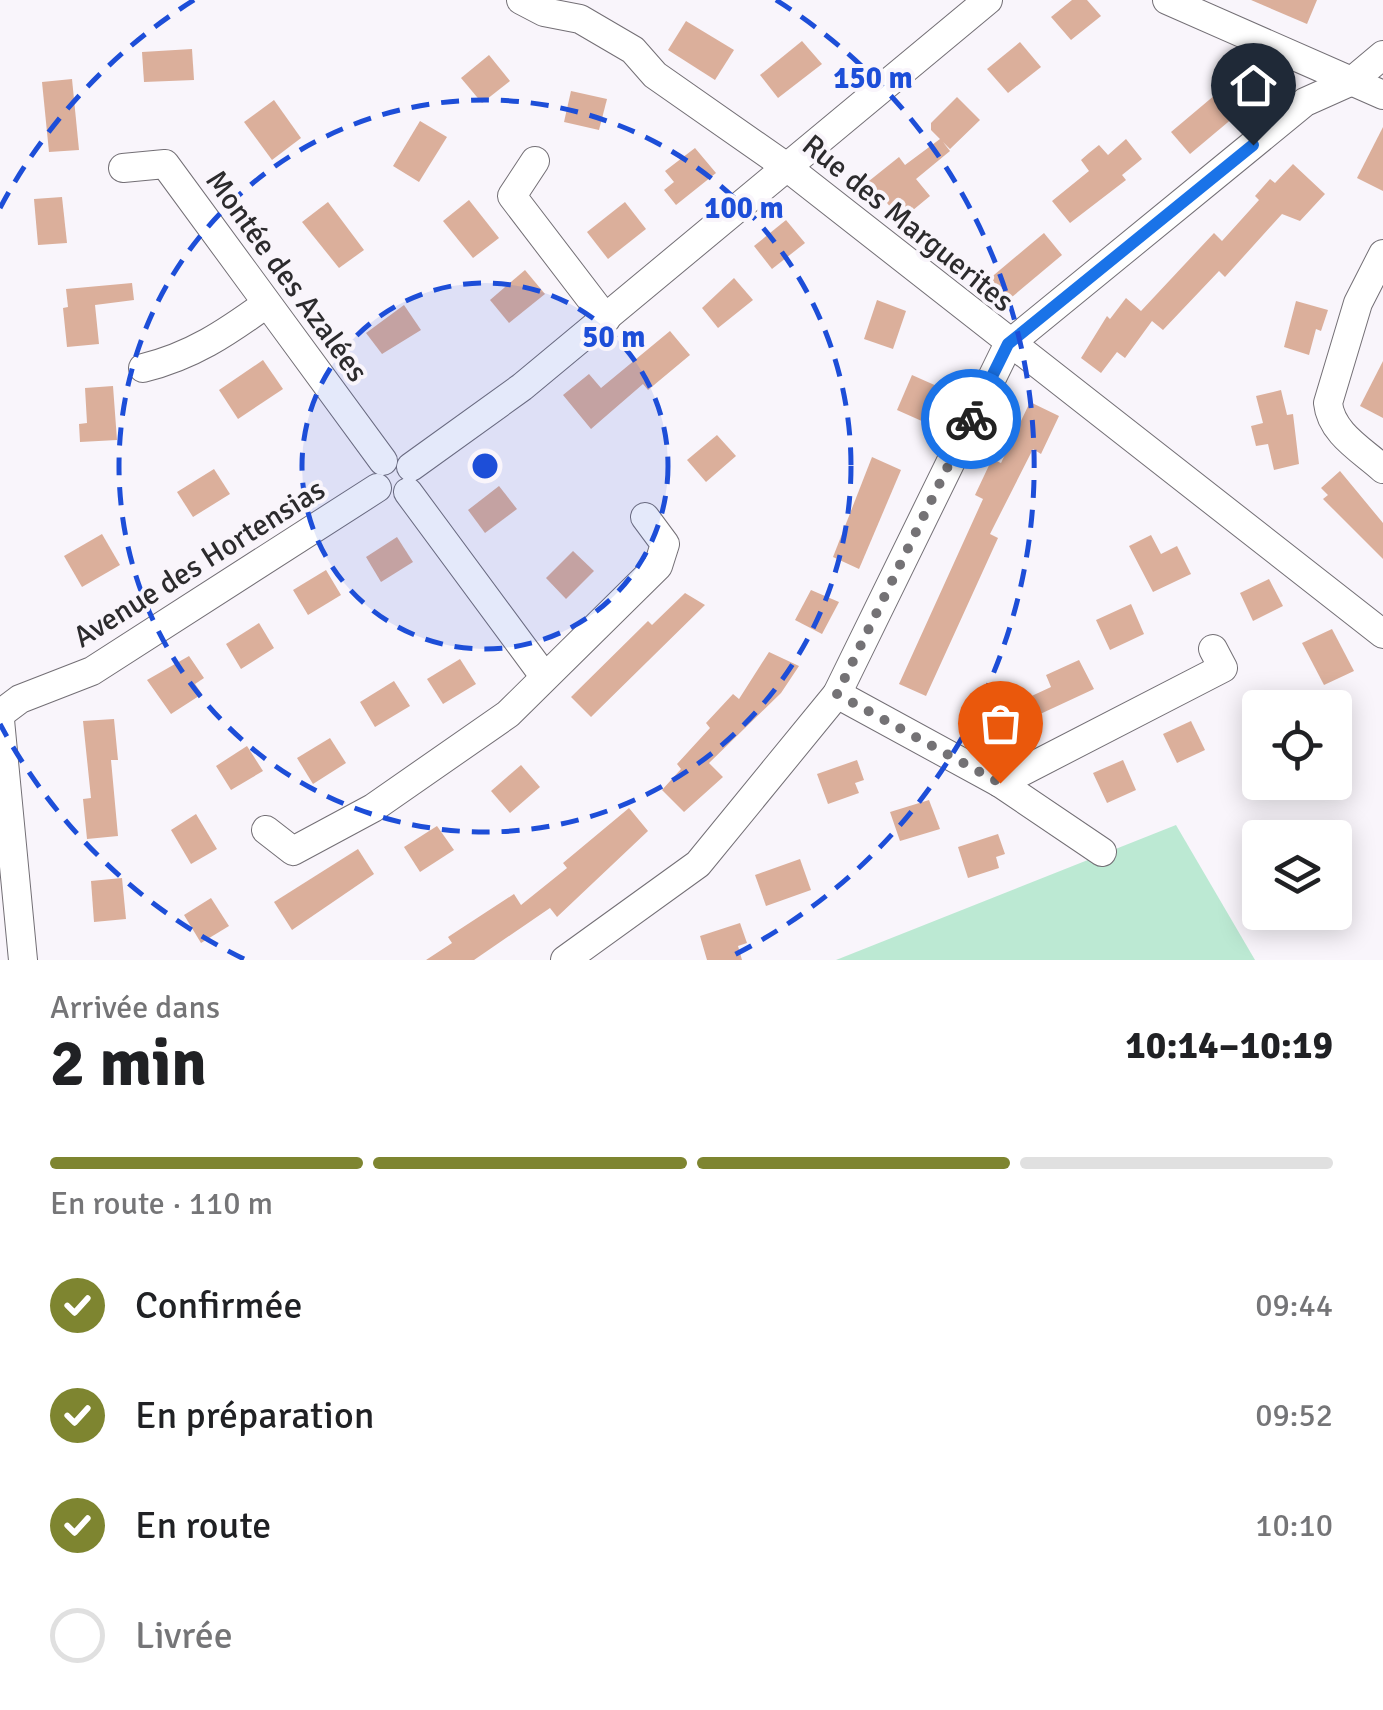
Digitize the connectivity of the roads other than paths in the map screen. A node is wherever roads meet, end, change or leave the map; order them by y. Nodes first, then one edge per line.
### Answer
1 (521, 0) edge
2 (988, 0) edge
3 (1167, 0) edge
4 (1383, 55) edge
5 (1309, 62) junction
6 (1352, 82) junction
7 (1383, 95) edge
8 (1304, 102) junction
9 (535, 161) dead end
10 (123, 168) dead end
11 (788, 168) junction
12 (1383, 254) edge
13 (266, 304) junction
14 (1370, 307) edge
15 (606, 318) junction
16 (1008, 344) junction
17 (143, 368) dead end
18 (1383, 469) edge
19 (380, 474) junction
20 (410, 480) junction
21 (645, 517) dead end
22 (1383, 634) edge
23 (1213, 649) dead end
24 (544, 676) junction
25 (837, 694) junction
26 (5, 704) edge
27 (1000, 783) junction
28 (266, 830) dead end
29 (1102, 852) dead end
30 (23, 960) edge
31 (565, 960) edge

1 - 11 street, Rue des Marguerites
2 - 11 street
3 - 5 street
4 - 6 street
5 - 6 street
5 - 8 street
6 - 7 street
6 - 8 street
8 - 16 street
9 - 15 street
10 - 13 street, Montée des Azalées
11 - 15 street
11 - 16 street, Rue des Marguerites
12 - 14 street
13 - 17 street
13 - 19 street, Montée des Azalées
14 - 18 street
15 - 20 street
16 - 22 street, Rue des Marguerites
16 - 25 street
19 - 20 street
19 - 26 street, Avenue des Hortensias
20 - 24 street
21 - 24 street
23 - 27 street
24 - 28 street
25 - 27 street
25 - 31 street
26 - 30 street
27 - 29 street

